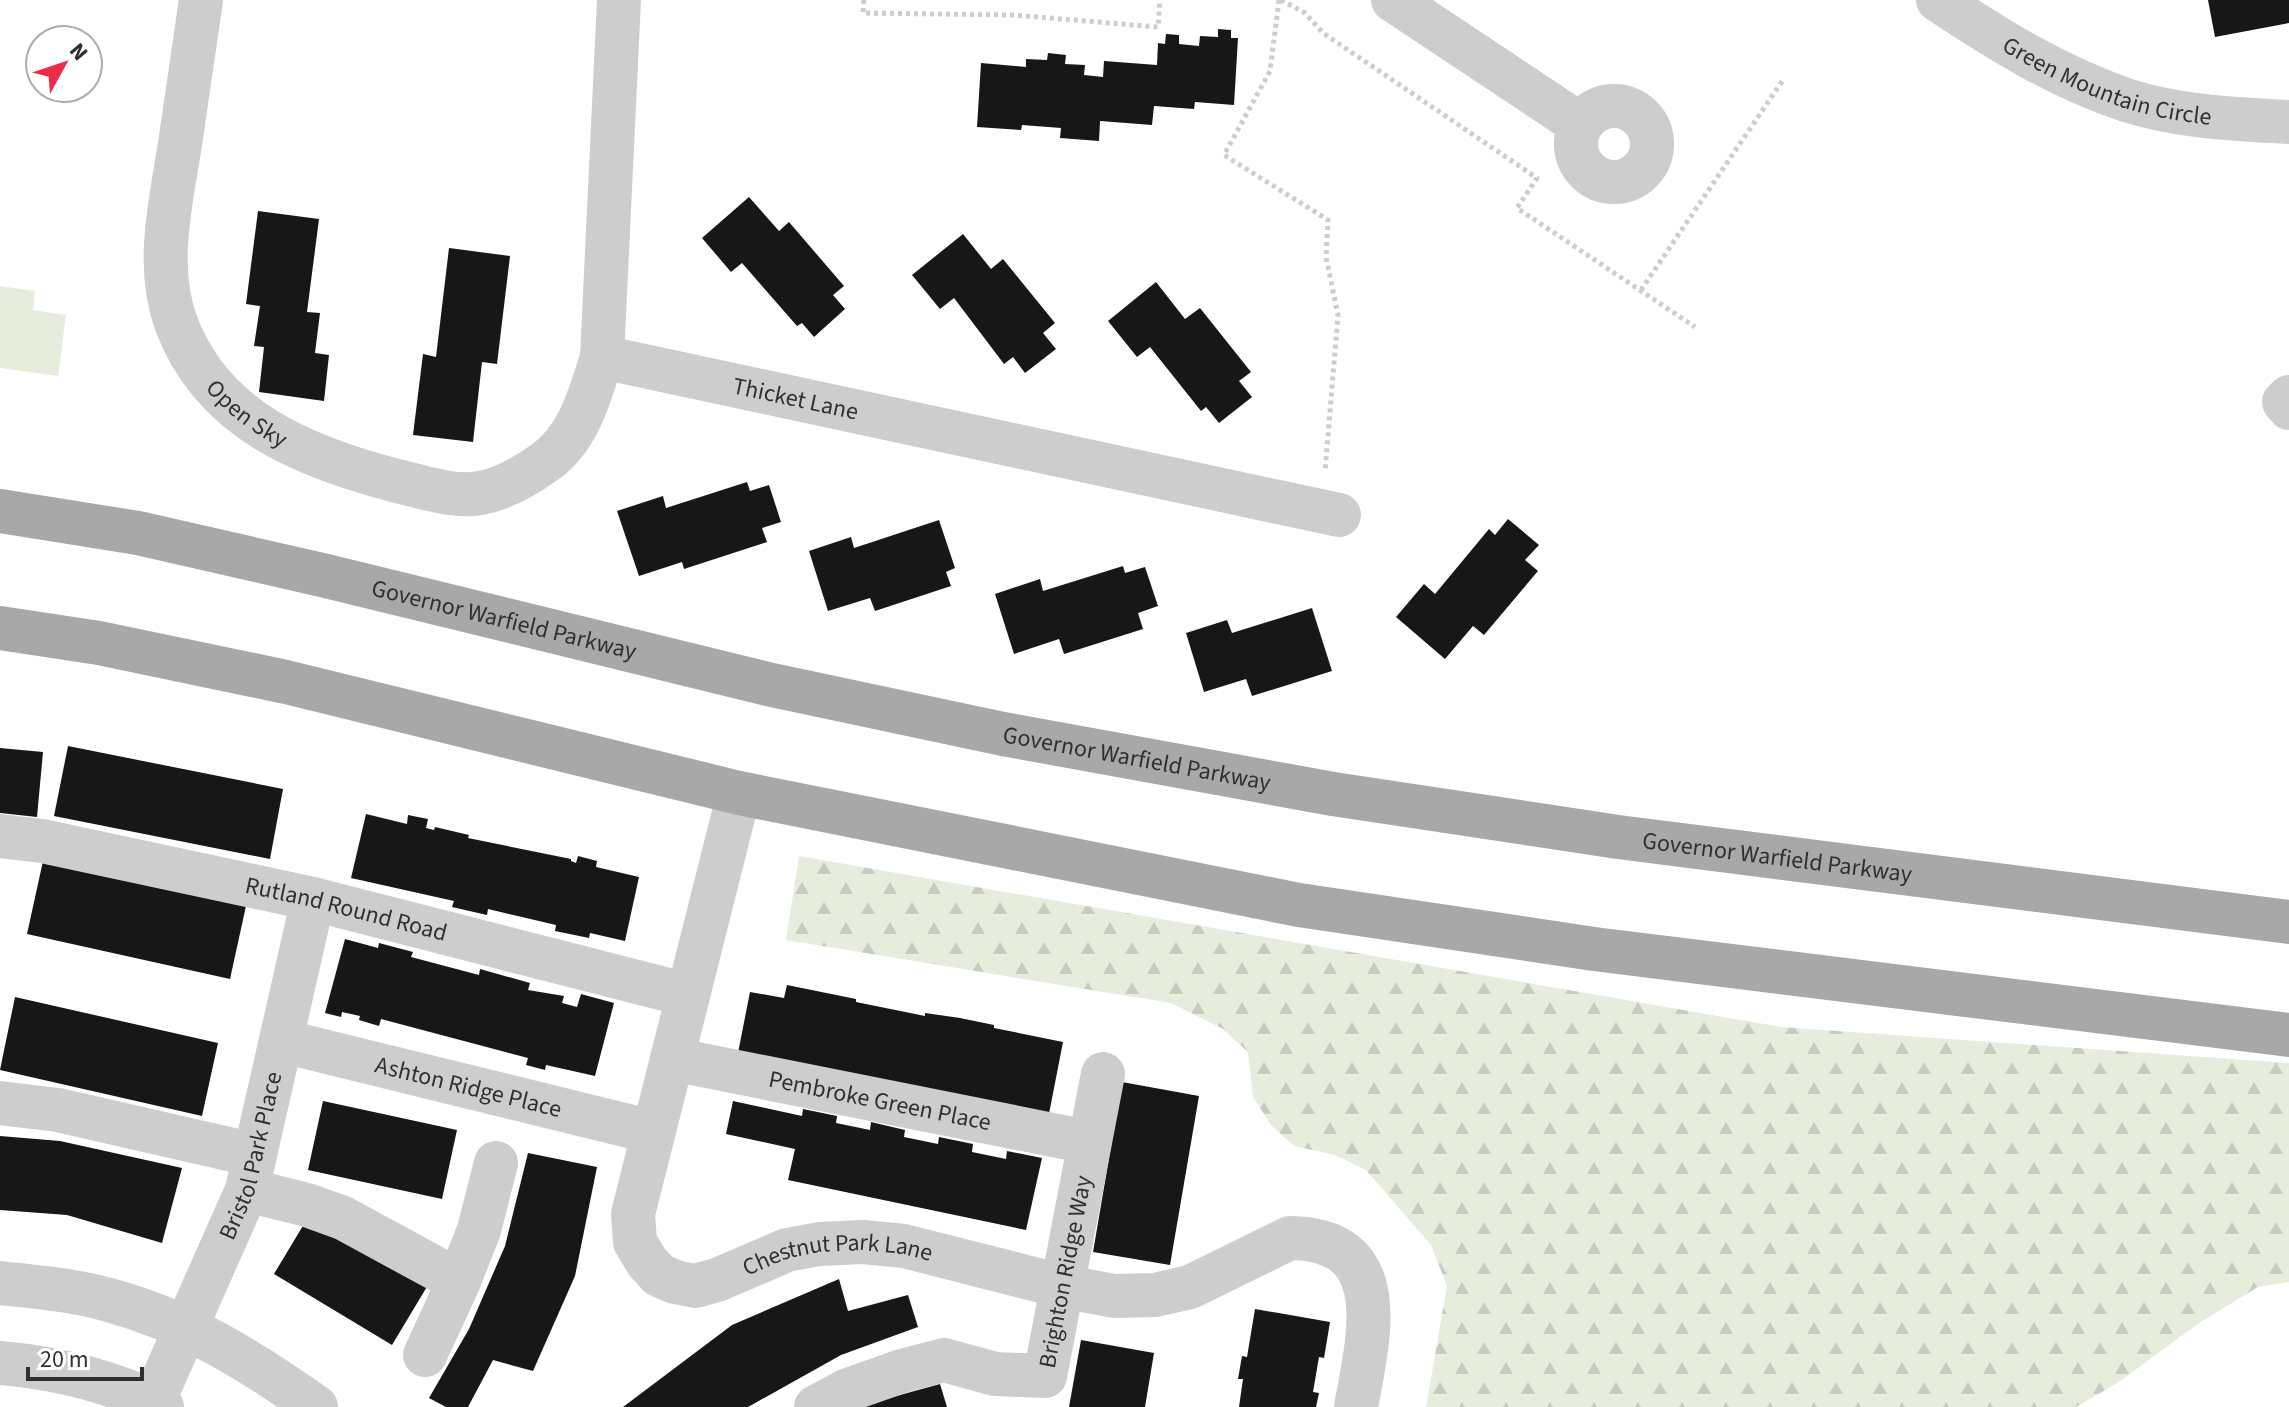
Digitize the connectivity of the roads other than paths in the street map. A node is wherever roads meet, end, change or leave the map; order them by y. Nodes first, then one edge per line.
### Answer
1 (201, 0) edge
2 (619, 0) edge
3 (1393, 0) edge
4 (1938, 0) edge
5 (2289, 122) edge
6 (1581, 125) dead end
7 (602, 357) junction
8 (2289, 397) edge
9 (2289, 408) edge
10 (0, 511) edge
11 (1330, 513) road end
12 (0, 628) edge
13 (739, 793) junction
14 (0, 836) edge
15 (313, 899) junction
16 (2289, 922) edge
17 (688, 995) junction
18 (2289, 1035) edge
19 (282, 1041) junction
20 (672, 1059) junction
21 (1103, 1074) dead end
22 (0, 1103) edge
23 (653, 1132) junction
24 (1088, 1142) junction
25 (496, 1163) dead end
26 (251, 1173) junction
27 (459, 1281) junction
28 (0, 1283) edge
29 (1061, 1286) junction
30 (187, 1328) junction
31 (425, 1355) dead end
32 (0, 1363) edge
33 (158, 1405) edge
34 (316, 1407) edge
35 (816, 1407) edge
36 (1356, 1407) edge

1 - 7 street, Open Sky
2 - 7 street
3 - 6 street
4 - 5 street, Green Mountain Circle
7 - 11 street, Thicket Lane
8 - 9 street
10 - 16 main road, Governor Warfield Parkway
12 - 13 main road
13 - 17 street, Chestnut Park Lane
13 - 18 main road
14 - 15 street, Rutland Round Road
15 - 17 street, Rutland Round Road
15 - 19 street, Bristol Park Place
17 - 20 street, Chestnut Park Lane
19 - 23 street, Ashton Ridge Place
19 - 26 street, Bristol Park Place
20 - 23 street, Chestnut Park Lane
20 - 24 street, Pembroke Green Place
21 - 24 street, Brighton Ridge Way
22 - 26 street
23 - 29 street, Chestnut Park Lane
24 - 29 street, Brighton Ridge Way
25 - 27 street
26 - 27 street
26 - 30 street, Bristol Park Place
27 - 31 street
28 - 30 street
29 - 35 street, Brighton Ridge Way
29 - 36 street, Chestnut Park Lane
30 - 33 street, Bristol Park Place
30 - 34 street
32 - 33 street

